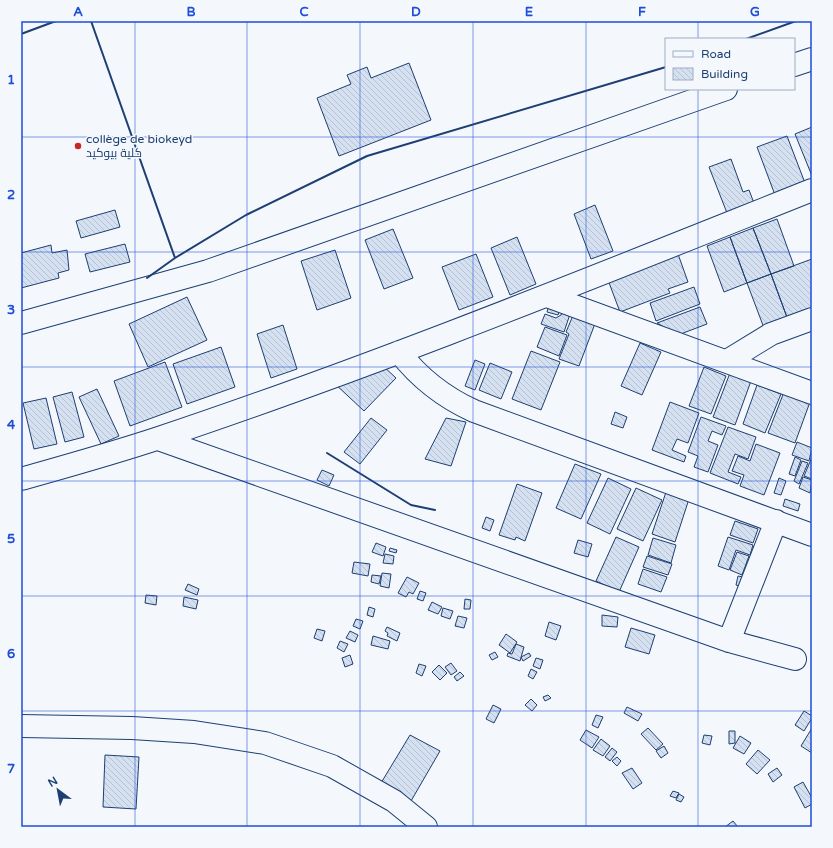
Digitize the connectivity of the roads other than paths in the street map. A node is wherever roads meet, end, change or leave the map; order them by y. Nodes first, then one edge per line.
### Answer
1 (812, 59) edge
2 (795, 65) edge
3 (723, 90) edge
4 (812, 190) edge
5 (547, 296) junction
6 (812, 319) edge
7 (21, 323) edge
8 (399, 352) junction
9 (726, 361) junction
10 (812, 393) edge
11 (158, 439) junction
12 (21, 480) edge
13 (776, 521) junction
14 (812, 535) edge
15 (729, 641) junction
16 (795, 660) dead end
17 (21, 726) edge
18 (426, 827) edge

1 - 2 street
3 - 7 street
4 - 5 street
5 - 8 street
5 - 9 street
6 - 9 street
8 - 11 street
8 - 13 street
9 - 10 street
11 - 12 street
11 - 15 street
13 - 14 street
13 - 15 street
15 - 16 street
17 - 18 street

